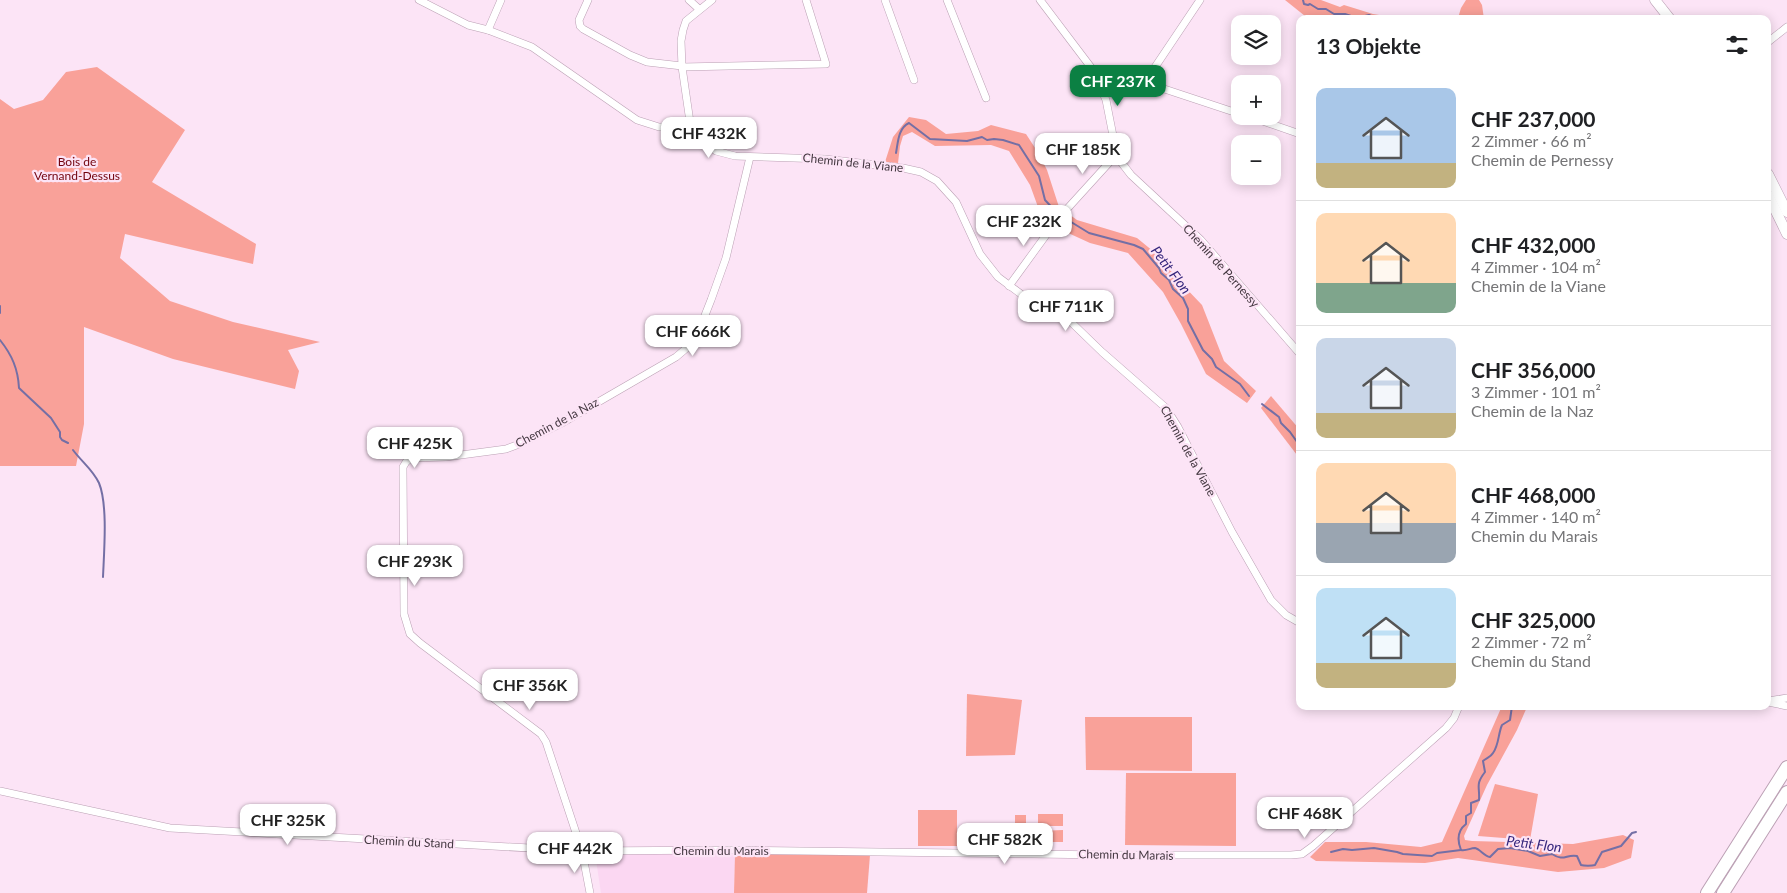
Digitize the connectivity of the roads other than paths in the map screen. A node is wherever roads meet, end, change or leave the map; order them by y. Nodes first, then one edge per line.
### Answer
1 (419, 0) edge
2 (501, 0) edge
3 (588, 0) edge
4 (689, 0) edge
5 (712, 0) edge
6 (806, 0) edge
7 (885, 0) edge
8 (948, 0) edge
9 (1040, 0) edge
10 (1200, 0) edge
11 (1656, 0) edge
12 (699, 9) junction
13 (1667, 15) edge
14 (1787, 27) edge
15 (488, 30) junction
16 (1771, 40) edge
17 (682, 67) junction
18 (1093, 70) junction
19 (914, 80) dead end
20 (1145, 82) junction
21 (986, 98) dead end
22 (1231, 111) edge
23 (690, 122) junction
24 (1274, 125) edge
25 (1296, 133) edge
26 (1117, 154) junction
27 (750, 157) junction
28 (1771, 180) edge
29 (1771, 201) edge
30 (1787, 212) edge
31 (1787, 234) edge
32 (1009, 286) junction
33 (1296, 349) edge
34 (1296, 621) edge
35 (1787, 698) edge
36 (1771, 701) edge
37 (1771, 703) edge
38 (1787, 706) edge
39 (1457, 710) edge
40 (1787, 767) edge
41 (0, 791) edge
42 (1787, 792) edge
43 (582, 851) junction
44 (590, 893) edge
45 (1707, 893) edge
46 (1723, 893) edge

1 - 15 street
2 - 15 street
3 - 17 street
4 - 12 street
5 - 12 street, Chemin de la Viane
6 - 17 street
7 - 19 street
8 - 21 street
9 - 18 street, Chemin de Pernessy
10 - 20 street
11 - 13 main road
12 - 17 street, Chemin de la Viane
14 - 16 street
15 - 23 street
17 - 23 street, Chemin de la Viane
18 - 20 street
18 - 26 street, Chemin de Pernessy
20 - 22 street
23 - 27 street, Chemin de la Viane
24 - 25 street
26 - 32 street
26 - 33 street, Chemin de Pernessy
27 - 32 street, Chemin de la Viane
27 - 43 street, Chemin de la Naz
28 - 30 main road
29 - 31 main road
32 - 34 street, Chemin de la Viane
35 - 36 street
37 - 38 street
39 - 43 street, Chemin du Marais
40 - 45 highway
41 - 43 street, Chemin du Stand
42 - 46 highway
43 - 44 street, Chemin de la Naz

